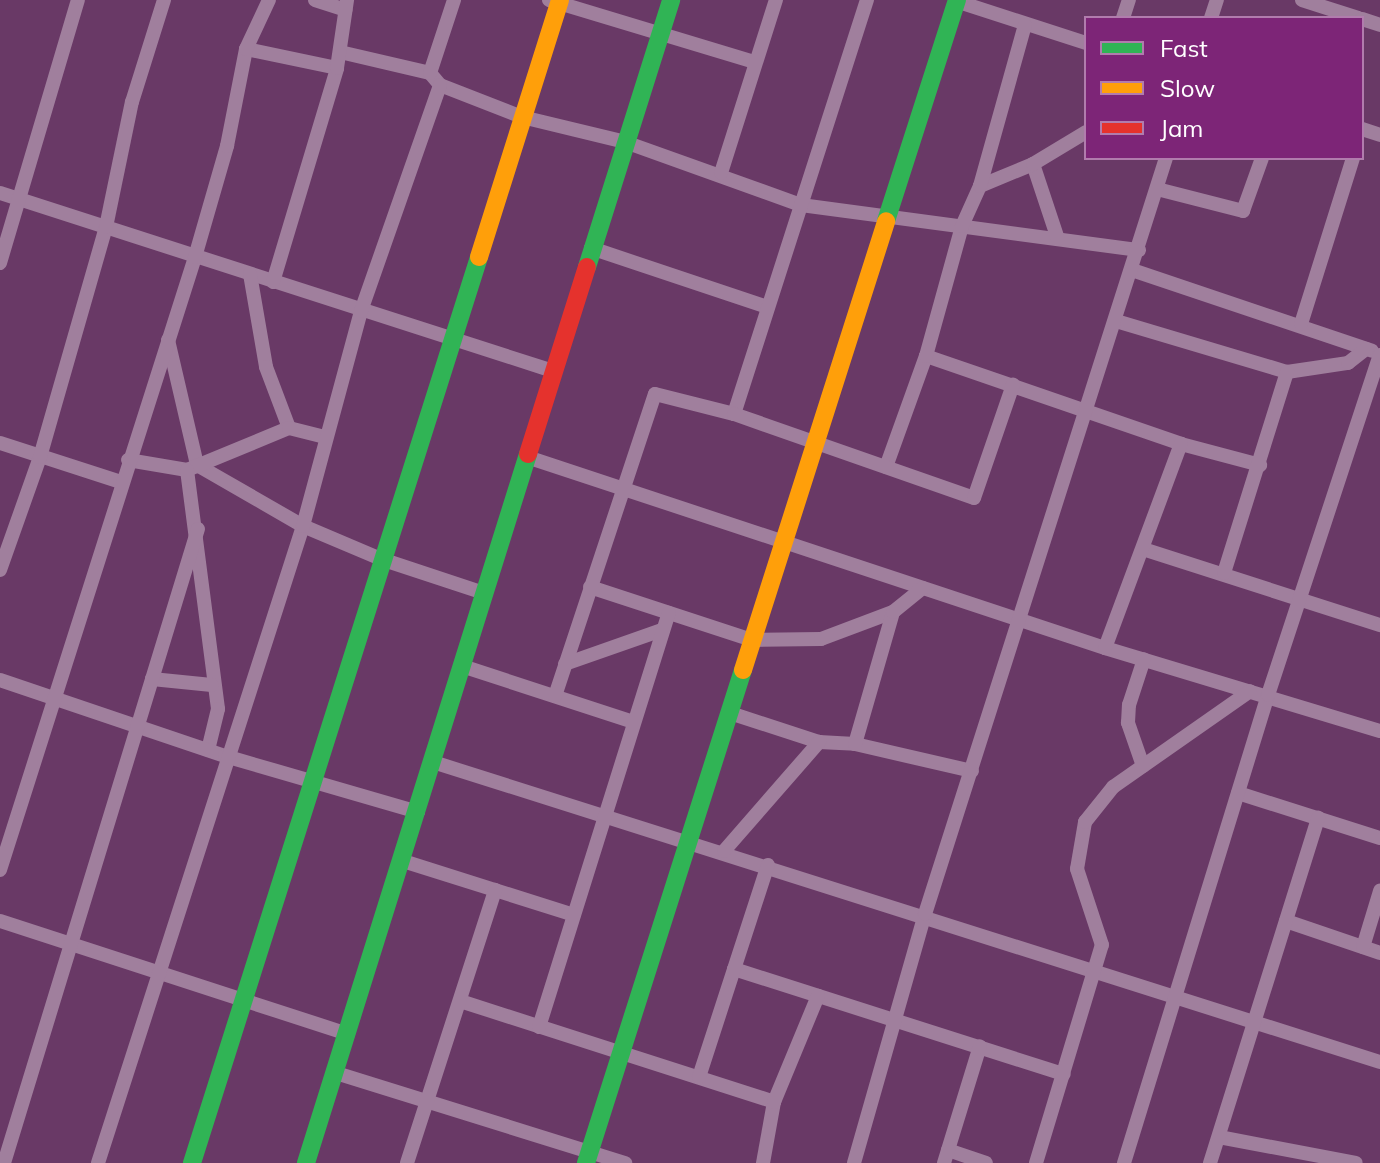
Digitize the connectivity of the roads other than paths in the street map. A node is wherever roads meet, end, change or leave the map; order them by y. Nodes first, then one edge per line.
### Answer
1 (78, 0) edge
2 (163, 0) edge
3 (269, 0) edge
4 (315, 0) edge
5 (454, 0) edge
6 (671, 0) edge
7 (776, 0) edge
8 (867, 0) edge
9 (955, 0) edge
10 (556, 1) edge
11 (346, 5) edge
12 (1308, 5) edge
13 (1349, 16) edge
14 (1025, 25) junction
15 (660, 34) junction
16 (1084, 42) edge
17 (246, 49) junction
18 (338, 60) junction
19 (755, 62) junction
20 (430, 73) junction
21 (440, 85) junction
22 (522, 117) junction
23 (1084, 133) edge
24 (625, 142) junction
25 (1165, 160) edge
26 (1261, 160) edge
27 (1352, 160) edge
28 (1033, 164) junction
29 (721, 173) junction
30 (980, 186) junction
31 (1157, 189) junction
32 (0, 193) edge
33 (20, 200) junction
34 (801, 205) junction
35 (887, 215) junction
36 (962, 226) junction
37 (106, 227) junction
38 (1058, 239) junction
39 (591, 248) junction
40 (1139, 250) junction
41 (195, 257) junction
42 (0, 263) edge
43 (1132, 270) junction
44 (250, 274) junction
45 (273, 282) junction
46 (767, 307) junction
47 (361, 311) junction
48 (1116, 321) junction
49 (1301, 324) junction
50 (168, 340) junction
51 (449, 341) junction
52 (1375, 353) edge
53 (926, 356) junction
54 (553, 371) junction
55 (1287, 372) junction
56 (1013, 385) junction
57 (1088, 409) junction
58 (734, 414) junction
59 (289, 428) junction
60 (326, 437) junction
61 (814, 442) junction
62 (0, 443) edge
63 (1181, 444) junction
64 (40, 457) junction
65 (527, 457) junction
66 (128, 460) junction
67 (1260, 465) junction
68 (192, 467) junction
69 (886, 467) junction
70 (121, 482) junction
71 (621, 487) junction
72 (303, 526) junction
73 (198, 529) junction
74 (782, 542) junction
75 (1143, 549) junction
76 (381, 559) junction
77 (0, 570) edge
78 (1224, 573) junction
79 (590, 587) junction
80 (923, 588) junction
81 (484, 593) junction
82 (1299, 599) junction
83 (893, 612) junction
84 (669, 613) junction
85 (1021, 620) junction
86 (1379, 622) edge
87 (662, 630) junction
88 (752, 640) junction
89 (1105, 648) junction
90 (1144, 659) junction
91 (565, 664) junction
92 (462, 666) junction
93 (152, 679) junction
94 (0, 680) edge
95 (212, 685) junction
96 (1250, 691) junction
97 (1268, 695) junction
98 (555, 696) junction
99 (57, 697) junction
100 (730, 713) junction
101 (633, 722) junction
102 (139, 726) junction
103 (1380, 731) edge
104 (819, 742) junction
105 (855, 744) junction
106 (208, 750) junction
107 (225, 756) junction
108 (433, 762) junction
109 (1143, 766) junction
110 (972, 771) junction
111 (314, 781) junction
112 (1238, 793) junction
113 (418, 812) junction
114 (605, 815) junction
115 (1318, 818) junction
116 (1380, 838) edge
117 (691, 841) junction
118 (724, 851) junction
119 (403, 861) junction
120 (768, 865) junction
121 (0, 870) edge
122 (495, 890) junction
123 (1380, 891) edge
124 (925, 914) junction
125 (574, 915) junction
126 (0, 921) edge
127 (1286, 921) junction
128 (71, 946) junction
129 (1363, 947) junction
130 (1380, 953) edge
131 (734, 969) junction
132 (1096, 969) junction
133 (158, 975) junction
134 (818, 996) junction
135 (1177, 999) junction
136 (460, 1001) junction
137 (243, 1002) junction
138 (894, 1019) junction
139 (1252, 1022) junction
140 (539, 1027) junction
141 (348, 1034) junction
142 (980, 1046) junction
143 (622, 1053) junction
144 (1380, 1062) edge
145 (336, 1073) junction
146 (1064, 1074) junction
147 (699, 1077) junction
148 (427, 1101) junction
149 (774, 1102) junction
150 (1219, 1137) junction
151 (946, 1157) edge
152 (588, 1158) edge
153 (1310, 1158) edge
154 (4, 1163) edge
155 (98, 1163) edge
156 (192, 1163) edge
157 (306, 1163) edge
158 (407, 1163) edge
159 (625, 1163) edge
160 (763, 1163) edge
161 (854, 1163) edge
162 (986, 1163) edge
163 (1036, 1163) edge
164 (1124, 1163) edge
165 (1210, 1163) edge
166 (1356, 1163) edge

1 - 33 street
2 - 37 street
3 - 17 street
4 - 11 street
5 - 20 street
6 - 15 street
7 - 19 street
8 - 34 street
9 - 14 street
9 - 35 street
10 - 15 street
10 - 22 street
11 - 18 street
12 - 13 street
14 - 16 street
14 - 30 street
15 - 19 street
15 - 24 street
17 - 18 street
17 - 41 street
18 - 20 street
18 - 45 street
19 - 29 street
20 - 21 street
21 - 22 street
21 - 47 street
22 - 24 street
22 - 51 street
23 - 28 street
24 - 29 street
24 - 39 street
25 - 31 street
26 - 31 street
27 - 49 street
28 - 30 street
28 - 38 street
29 - 34 street
30 - 36 street
31 - 40 street
32 - 33 street
33 - 37 street
33 - 42 street
34 - 35 street
34 - 46 street
35 - 36 street
35 - 61 street
36 - 38 street
36 - 53 street
37 - 41 street
37 - 64 street
38 - 40 street
39 - 46 street
39 - 54 street
40 - 43 street
41 - 44 street
41 - 50 street
43 - 48 street
43 - 49 street
44 - 45 street
44 - 59 street
45 - 47 street
46 - 58 street
47 - 51 street
47 - 60 street
48 - 55 street
48 - 57 street
49 - 52 street
50 - 66 street
50 - 68 street
51 - 54 street
51 - 76 street
52 - 55 street
52 - 82 street
53 - 56 street
53 - 69 street
54 - 65 street
55 - 67 street
56 - 57 street
56 - 69 street
57 - 63 street
57 - 85 street
58 - 61 street
58 - 71 street
59 - 60 street
59 - 68 street
60 - 72 street
61 - 69 street
61 - 74 street
62 - 64 street
63 - 67 street
63 - 75 street
64 - 70 street
64 - 77 street
65 - 71 street
65 - 81 street
66 - 68 street
66 - 70 street
67 - 78 street
68 - 72 street
68 - 73 street
70 - 99 street
71 - 74 street
71 - 79 street
72 - 76 street
72 - 107 street
73 - 93 street
73 - 95 street
74 - 80 street
74 - 88 street
75 - 78 street
75 - 89 street
76 - 81 street
76 - 111 street
78 - 82 street
79 - 84 street
79 - 91 street
80 - 83 street
80 - 85 street
81 - 92 street
82 - 86 street
82 - 97 street
83 - 88 street
83 - 105 street
84 - 87 street
84 - 88 street
85 - 89 street
85 - 110 street
87 - 91 street
87 - 101 street
88 - 100 street
89 - 90 street
90 - 96 street
90 - 109 street
91 - 98 street
92 - 98 street
92 - 108 street
93 - 95 street
93 - 102 street
94 - 99 street
95 - 106 street
96 - 97 street
96 - 109 street
97 - 103 street
97 - 112 street
98 - 101 street
99 - 102 street
99 - 121 street
100 - 104 street
100 - 117 street
101 - 114 street
102 - 106 street
102 - 128 street
104 - 105 street
104 - 118 street
105 - 110 street
106 - 107 street
107 - 111 street
107 - 133 street
108 - 113 street
108 - 114 street
109 - 132 street
110 - 124 street
111 - 113 street
111 - 137 street
112 - 115 street
112 - 135 street
113 - 119 street
114 - 117 street
114 - 125 street
115 - 116 street
115 - 127 street
117 - 118 street
117 - 143 street
118 - 120 street
119 - 122 street
119 - 141 street
120 - 124 street
120 - 131 street
122 - 125 street
122 - 136 street
123 - 129 street
124 - 132 street
124 - 138 street
125 - 140 street
126 - 128 street
127 - 129 street
127 - 139 street
128 - 133 street
128 - 154 street
129 - 130 street
131 - 134 street
131 - 147 street
132 - 135 street
132 - 146 street
133 - 137 street
133 - 155 street
134 - 138 street
134 - 149 street
135 - 139 street
135 - 164 street
136 - 140 street
136 - 148 street
137 - 141 street
137 - 156 street
138 - 142 street
138 - 161 street
139 - 144 street
139 - 150 street
140 - 143 street
141 - 145 street
142 - 146 street
142 - 151 street
143 - 147 street
143 - 152 street
145 - 148 street
145 - 157 street
146 - 163 street
147 - 149 street
148 - 152 street
148 - 158 street
149 - 160 street
150 - 153 street
150 - 165 street
151 - 162 street
152 - 159 street
153 - 166 street

